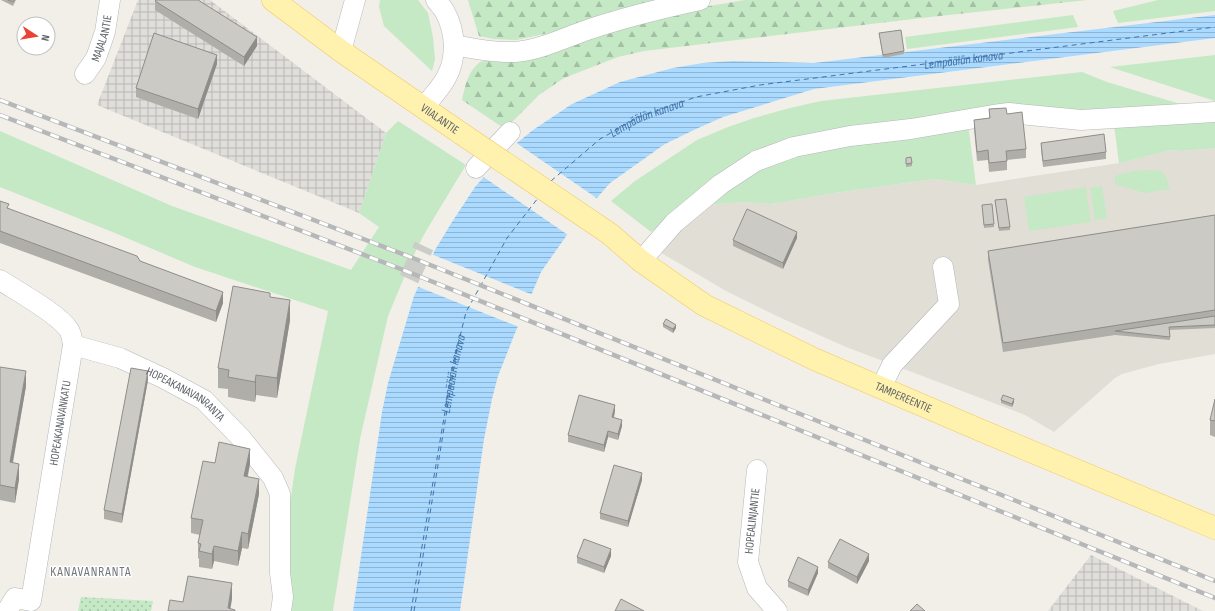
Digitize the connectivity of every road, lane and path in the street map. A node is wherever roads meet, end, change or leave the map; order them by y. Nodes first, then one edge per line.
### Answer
1 (110, 0) edge
2 (273, 0) edge
3 (355, 0) edge
4 (436, 0) edge
5 (700, 0) edge
6 (454, 46) junction
7 (341, 51) junction
8 (85, 74) dead end
9 (423, 108) junction
10 (1215, 112) edge
11 (510, 132) dead end
12 (476, 168) dead end
13 (610, 234) joint
14 (641, 261) junction
15 (943, 267) dead end
16 (0, 280) edge
17 (73, 345) junction
18 (881, 388) junction
19 (757, 470) dead end
20 (1215, 528) edge
21 (7, 611) edge
22 (281, 611) edge
23 (777, 611) edge

1 - 8 street, MAJALANTIE
2 - 7 main road, VIIALANTIE
3 - 7 street
4 - 6 street
5 - 6 street
6 - 9 street
7 - 9 main road, VIIALANTIE
9 - 13 main road, VIIALANTIE, bridge
10 - 14 street
11 - 12 street
13 - 14 main road, TAMPEREENTIE
14 - 18 main road, TAMPEREENTIE
15 - 18 street
16 - 17 street
17 - 21 street, HOPEAKANAVANKATU
17 - 22 street, HOPEAKANAVANRANTA
18 - 20 main road, TAMPEREENTIE
19 - 23 street, HOPEALINJANTIE

